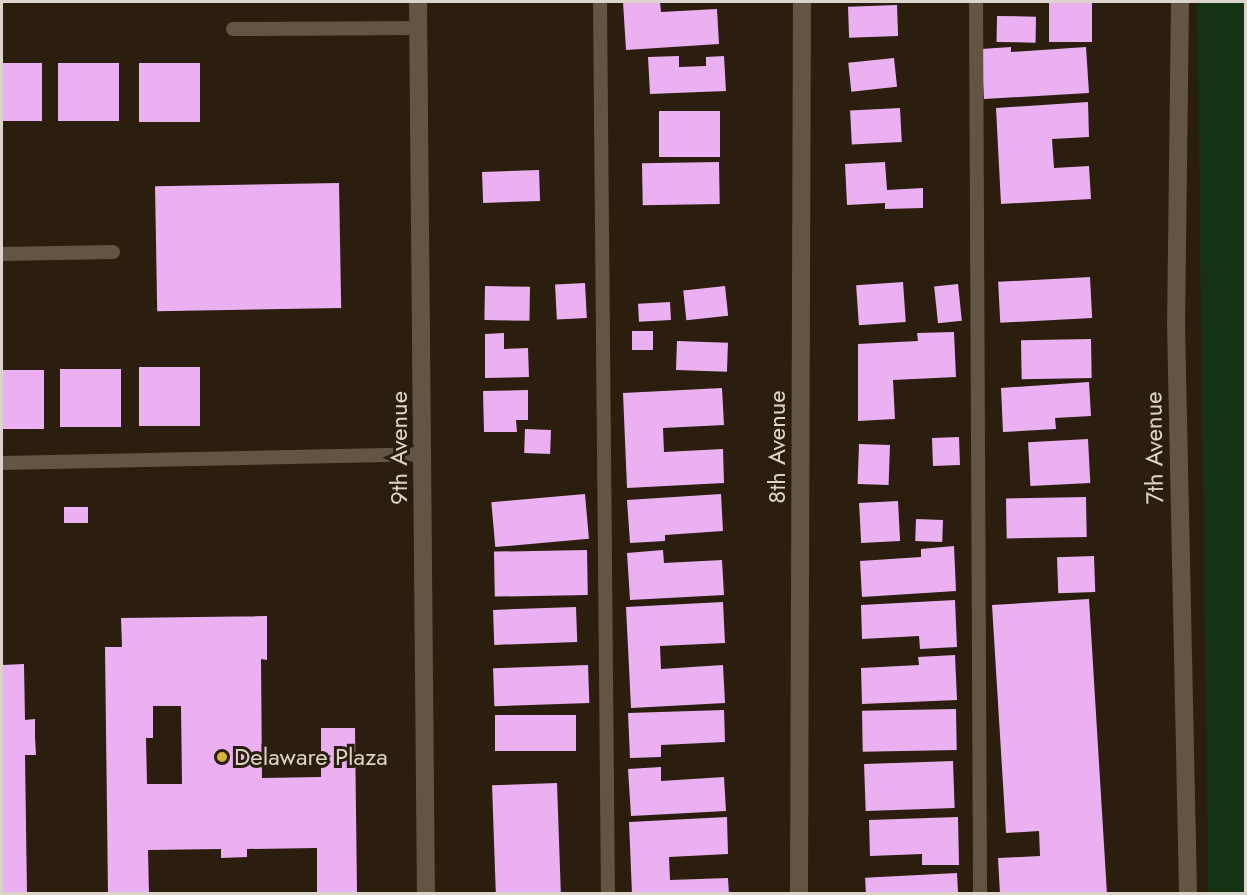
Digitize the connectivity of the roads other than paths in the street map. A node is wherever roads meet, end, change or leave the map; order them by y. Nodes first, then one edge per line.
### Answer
1 (418, 2) edge
2 (600, 2) edge
3 (802, 2) edge
4 (976, 2) edge
5 (1179, 2) edge
6 (419, 28) junction
7 (233, 29) dead end
8 (113, 252) dead end
9 (2, 254) edge
10 (423, 454) junction
11 (2, 463) edge
12 (426, 894) edge
13 (608, 894) edge
14 (798, 894) edge
15 (980, 894) edge
16 (1188, 894) edge

1 - 6 street, 9th Avenue
2 - 13 lane
3 - 14 street, 8th Avenue
4 - 15 lane
5 - 16 street, 7th Avenue
6 - 7 lane
6 - 10 street, 9th Avenue
8 - 9 lane
10 - 11 lane
10 - 12 street, 9th Avenue

